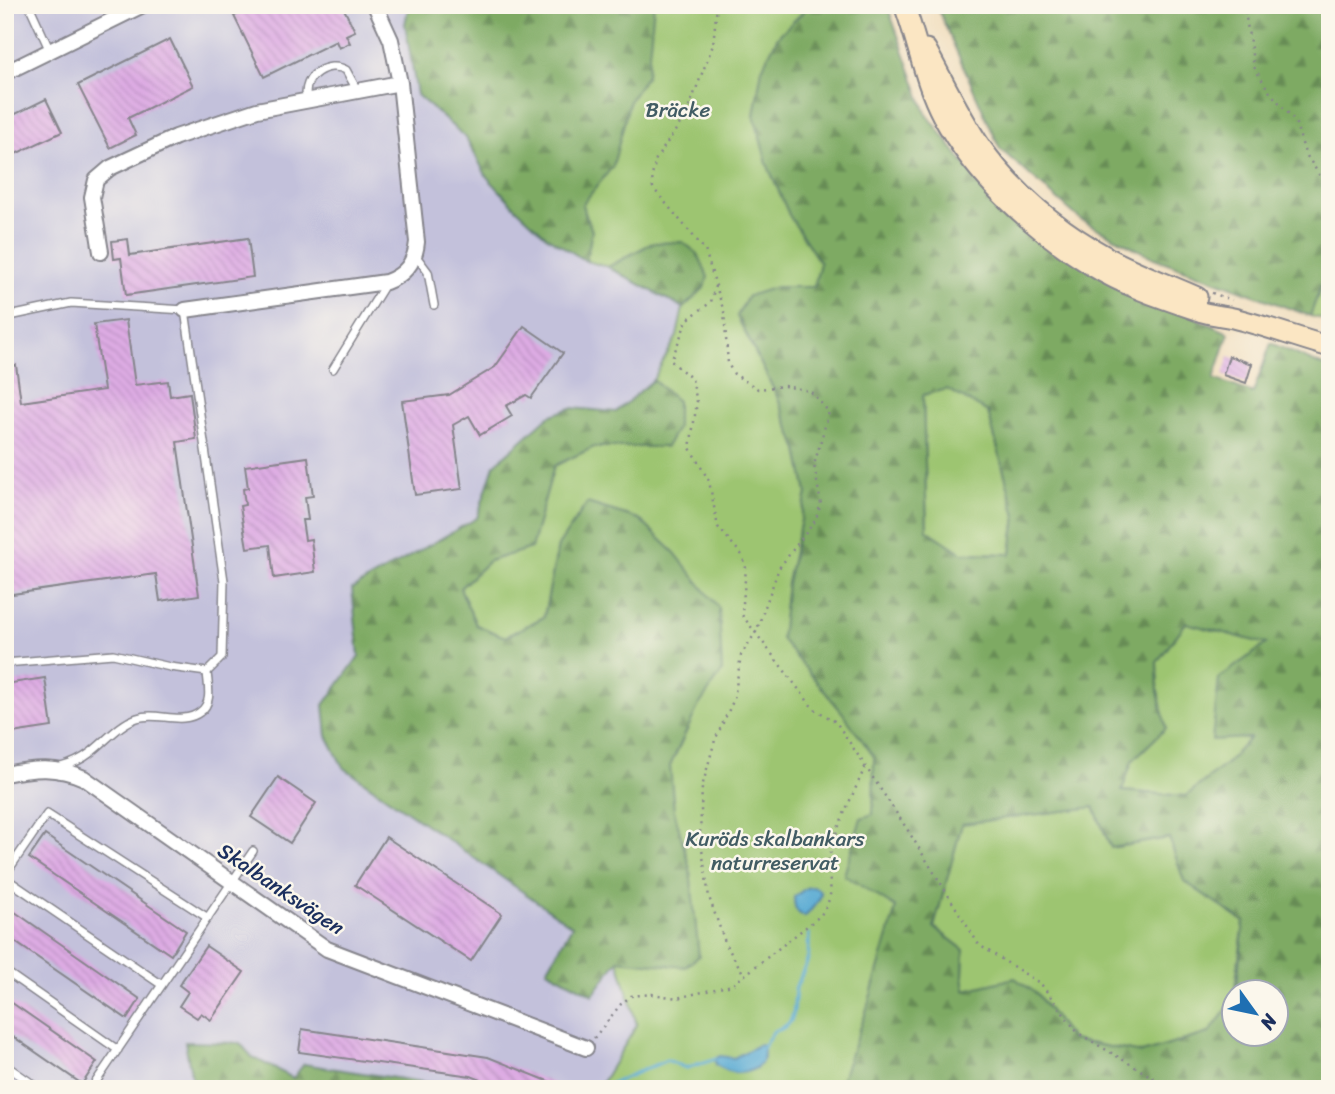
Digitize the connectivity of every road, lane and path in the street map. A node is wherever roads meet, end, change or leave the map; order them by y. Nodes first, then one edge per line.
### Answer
1 (29, 5) edge
2 (143, 5) edge
3 (375, 5) edge
4 (717, 5) edge
5 (1244, 5) edge
6 (907, 13) edge
7 (50, 51) junction
8 (5, 73) edge
9 (400, 83) junction
10 (357, 90) junction
11 (307, 99) junction
12 (1330, 191) edge
13 (101, 252) dead end
14 (416, 256) junction
15 (386, 282) junction
16 (715, 283) junction
17 (1207, 290) dead end
18 (434, 305) dead end
19 (186, 310) junction
20 (1238, 311) junction
21 (5, 317) edge
22 (1330, 348) edge
23 (332, 369) dead end
24 (756, 632) junction
25 (5, 663) edge
26 (207, 672) junction
27 (865, 767) junction
28 (57, 768) junction
29 (5, 774) edge
30 (253, 851) dead end
31 (5, 876) edge
32 (232, 882) junction
33 (208, 918) junction
34 (5, 971) edge
35 (745, 976) junction
36 (162, 985) junction
37 (586, 1048) joint
38 (118, 1050) junction
39 (5, 1065) edge
40 (40, 1089) edge
41 (91, 1089) edge
42 (1167, 1089) edge

1 - 7 lane
2 - 7 street
3 - 9 street
4 - 16 path
5 - 12 path
6 - 20 main road
7 - 8 street
9 - 10 street
9 - 14 street
10 - 11 street
10 - 11 lane
11 - 13 street
14 - 15 street
14 - 18 lane
15 - 19 street
15 - 23 lane
16 - 24 path
16 - 24 path
17 - 20 path
19 - 21 lane
19 - 26 lane
20 - 22 main road
24 - 27 path
24 - 35 path
25 - 26 lane
26 - 28 lane
27 - 35 path
27 - 42 path
28 - 29 street, Skalbanksvägen
28 - 32 street, Skalbanksvägen
30 - 32 lane
31 - 33 lane
31 - 36 lane
32 - 33 lane
32 - 37 street, Skalbanksvägen
33 - 36 lane
34 - 38 lane
35 - 37 path
36 - 38 lane
38 - 41 lane
39 - 40 lane

